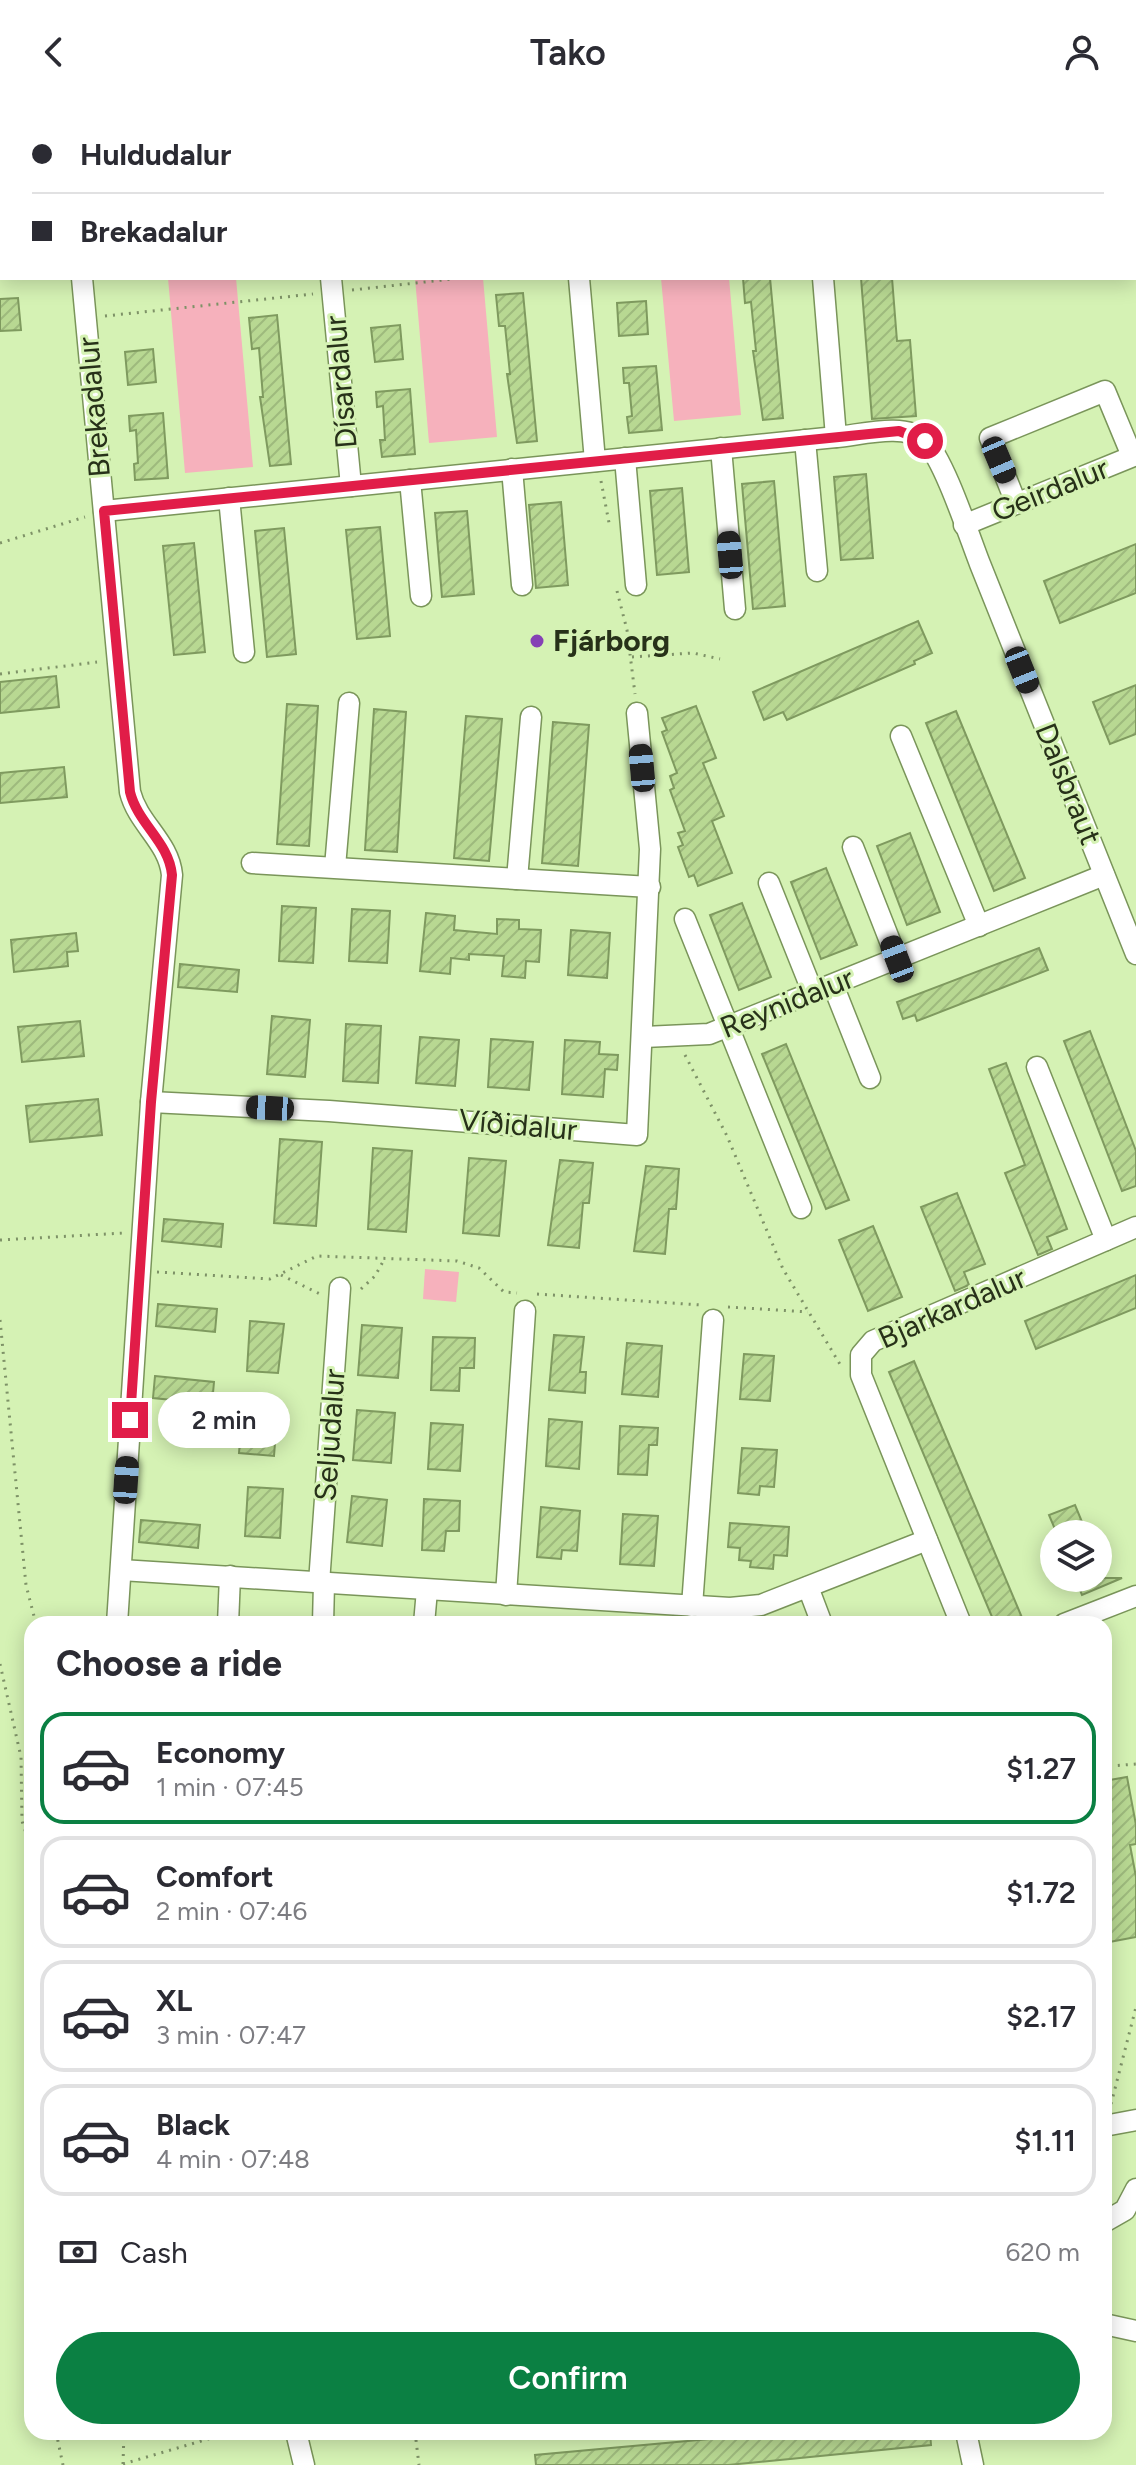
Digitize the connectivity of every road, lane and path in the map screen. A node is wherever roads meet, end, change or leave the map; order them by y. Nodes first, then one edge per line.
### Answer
1 (82, 280) edge
2 (424, 280) edge
3 (579, 280) edge
4 (823, 280) edge
5 (332, 285) edge
6 (86, 318) junction
7 (836, 437) junction
8 (805, 440) junction
9 (721, 448) junction
10 (1134, 455) edge
11 (625, 458) junction
12 (595, 461) junction
13 (512, 469) junction
14 (410, 480) junction
15 (351, 486) junction
16 (229, 498) junction
17 (1016, 503) junction
18 (104, 511) junction
19 (964, 525) junction
20 (0, 543) edge
21 (817, 571) dead end
22 (522, 585) dead end
23 (636, 585) dead end
24 (421, 596) dead end
25 (735, 609) dead end
26 (244, 652) dead end
27 (631, 657) dead end
28 (720, 659) dead end
29 (117, 660) junction
30 (0, 674) edge
31 (349, 703) dead end
32 (637, 713) dead end
33 (531, 717) dead end
34 (901, 736) dead end
35 (853, 847) dead end
36 (252, 863) dead end
37 (335, 867) junction
38 (1104, 875) junction
39 (517, 879) junction
40 (769, 883) dead end
41 (650, 887) junction
42 (685, 919) dead end
43 (979, 926) junction
44 (1136, 954) edge
45 (897, 959) junction
46 (833, 985) junction
47 (813, 993) junction
48 (728, 1027) junction
49 (644, 1037) junction
50 (676, 1038) junction
51 (1037, 1067) dead end
52 (870, 1078) dead end
53 (151, 1102) junction
54 (801, 1208) dead end
55 (1136, 1227) edge
56 (142, 1231) junction
57 (0, 1240) edge
58 (1106, 1240) junction
59 (140, 1270) junction
60 (340, 1288) dead end
61 (525, 1311) dead end
62 (808, 1312) junction
63 (0, 1320) edge
64 (713, 1320) dead end
65 (861, 1375) junction
66 (927, 1540) junction
67 (121, 1570) junction
68 (230, 1576) junction
69 (322, 1583) junction
70 (808, 1587) junction
71 (427, 1590) junction
72 (506, 1595) junction
73 (1136, 1596) edge
74 (641, 1603) junction
75 (692, 1606) junction
76 (34, 1616) edge
77 (118, 1616) edge
78 (228, 1616) edge
79 (323, 1616) edge
80 (425, 1616) edge
81 (640, 1616) edge
82 (729, 1616) edge
83 (819, 1616) edge
84 (958, 1616) edge
85 (1085, 1616) edge
86 (0, 1664) edge
87 (1136, 1764) edge
88 (1112, 1766) edge
89 (24, 1827) edge
90 (1136, 2007) edge
91 (1112, 2099) edge
92 (1136, 2120) edge
93 (1112, 2125) edge
94 (1136, 2189) edge
95 (1112, 2217) edge
96 (1112, 2326) edge
97 (1136, 2331) edge
98 (58, 2440) edge
99 (124, 2440) edge
100 (205, 2440) edge
101 (298, 2440) edge
102 (416, 2440) edge
103 (968, 2440) edge
104 (123, 2464) edge
105 (63, 2465) edge
106 (304, 2465) edge
107 (419, 2465) edge
108 (973, 2465) edge

1 - 6 street, Brekadalur
2 - 5 path
3 - 12 street
4 - 7 street
5 - 6 path
5 - 15 street, Dísardalur
6 - 18 street, Brekadalur
7 - 8 street, Dalsbraut
7 - 19 street, Dalsbraut
8 - 9 street, Dalsbraut
8 - 21 street
9 - 11 street, Dalsbraut
9 - 25 street
10 - 17 street, Geirdalur
10 - 17 street
11 - 12 street, Dalsbraut
11 - 23 street
12 - 13 street, Dalsbraut
13 - 14 street, Dalsbraut
13 - 22 street
14 - 15 street, Dalsbraut
14 - 24 street
15 - 16 street, Dalsbraut
16 - 18 street, Dalsbraut
16 - 26 street
17 - 19 street, Geirdalur
18 - 20 path
18 - 29 street, Brekadalur
19 - 38 street, Dalsbraut
27 - 28 path
29 - 30 path
29 - 53 street, Brekadalur
31 - 37 street
32 - 41 street, Víðidalur
33 - 39 street
34 - 43 street
35 - 45 street
36 - 37 street
37 - 39 street
38 - 43 street, Reynidalur
38 - 44 street, Dalsbraut
39 - 41 street
40 - 47 street
41 - 49 street, Víðidalur
42 - 48 street
43 - 45 street, Reynidalur
45 - 46 street, Reynidalur
46 - 47 street, Reynidalur
46 - 52 street
47 - 48 street, Reynidalur
48 - 50 street, Reynidalur
48 - 54 street
49 - 50 street, Reynidalur
49 - 53 street, Víðidalur
50 - 62 path
51 - 58 street
53 - 56 street, Brekadalur
55 - 58 street, Bjarkardalur
56 - 57 path
56 - 59 street, Brekadalur
58 - 65 street, Bjarkardalur
59 - 62 path
59 - 67 street, Brekadalur
60 - 69 street, Seljudalur
61 - 72 street
62 - 65 path
63 - 76 path
64 - 75 street
65 - 66 street, Bjarkardalur
66 - 70 street
66 - 84 street, Bjarkardalur
67 - 68 street
67 - 77 street, Brekadalur
68 - 69 street
68 - 78 street
69 - 71 street
69 - 79 street, Seljudalur
70 - 82 street
70 - 83 street
71 - 72 street
71 - 80 street
72 - 74 street
73 - 85 street
74 - 75 street
74 - 81 street
75 - 82 street
86 - 89 path
87 - 88 path
90 - 91 path
92 - 93 street
94 - 95 street
96 - 97 street
98 - 105 path
99 - 104 path
100 - 104 path
101 - 106 street
102 - 107 path
103 - 108 street

